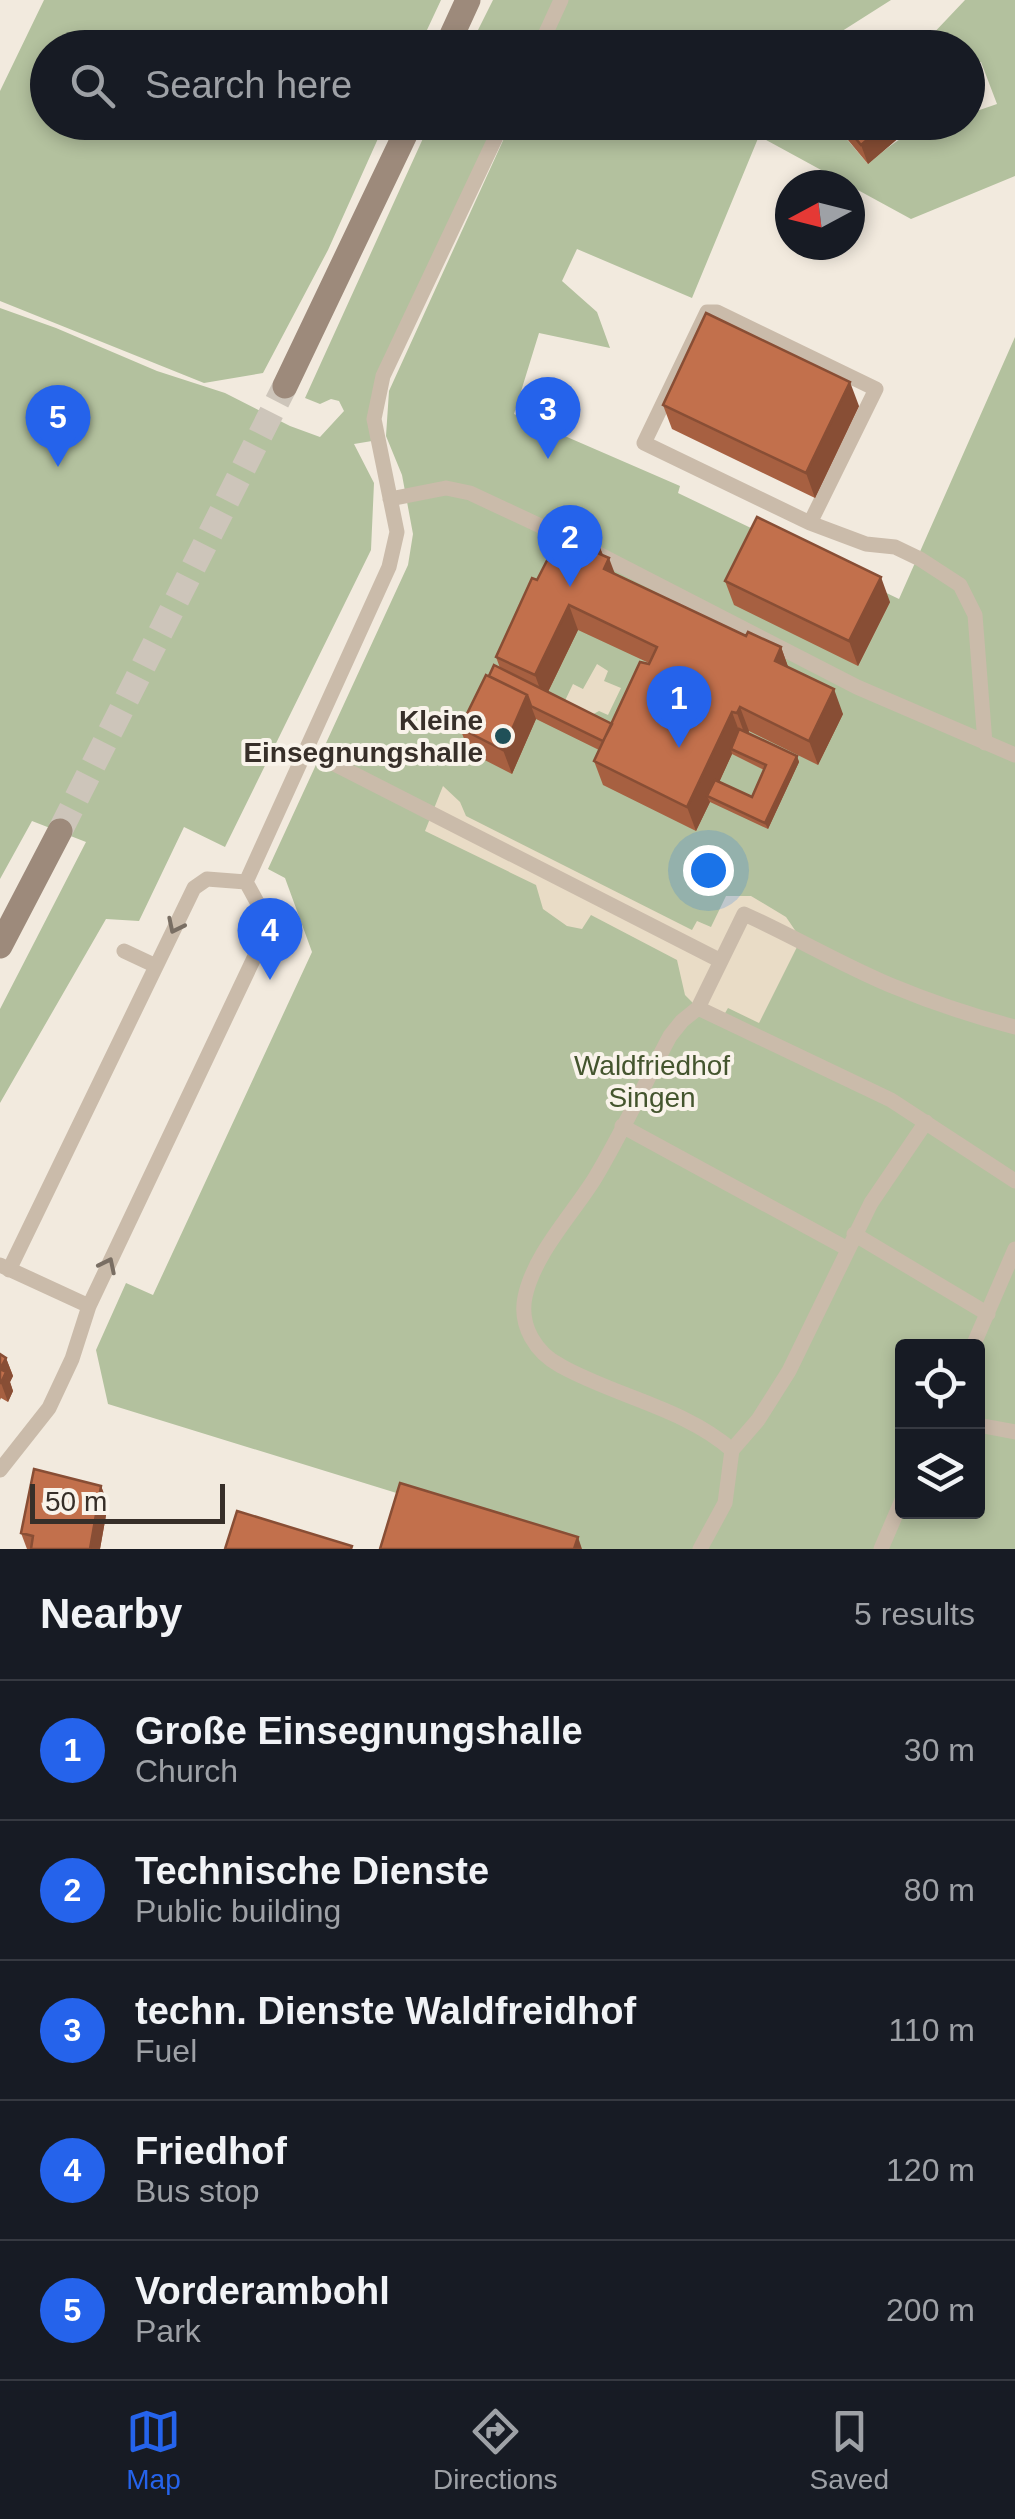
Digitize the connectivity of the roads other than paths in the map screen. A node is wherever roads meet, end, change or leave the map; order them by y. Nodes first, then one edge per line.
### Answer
1 (468, 0) edge
2 (561, 0) edge
3 (454, 30) edge
4 (547, 30) edge
5 (402, 140) edge
6 (494, 140) edge
7 (285, 386) tunnel mouth
8 (390, 499) junction
9 (810, 524) junction
10 (985, 743) junction
11 (307, 750) junction
12 (1015, 756) edge
13 (60, 831) tunnel mouth
14 (246, 882) junction
15 (0, 946) edge
16 (124, 952) dead end
17 (721, 961) junction
18 (156, 966) junction
19 (698, 1008) junction
20 (1015, 1027) edge
21 (926, 1122) junction
22 (622, 1126) junction
23 (1015, 1182) edge
24 (850, 1241) junction
25 (1015, 1248) edge
26 (4, 1267) edge
27 (89, 1306) junction
28 (988, 1314) junction
29 (976, 1339) edge
30 (985, 1426) edge
31 (1015, 1432) edge
32 (732, 1450) junction
33 (0, 1470) edge
34 (895, 1516) edge
35 (700, 1549) edge
36 (881, 1549) edge

1 - 3 main road
2 - 4 lane
5 - 7 main road
6 - 8 lane
8 - 10 lane
8 - 11 lane
9 - 9 lane
9 - 10 lane
10 - 12 lane
11 - 14 lane
11 - 17 lane
13 - 15 main road
14 -> 18 lane
27 -> 14 lane
16 - 18 lane
17 - 19 lane
17 - 20 lane
18 - 26 lane
19 - 21 lane
19 - 22 lane
21 - 23 lane
21 - 24 lane
22 - 24 lane
22 - 32 lane
24 - 28 lane
24 - 32 lane
25 - 28 lane
26 - 27 lane
27 - 33 lane
28 - 29 lane
30 - 31 lane
32 - 35 lane
34 - 36 lane

